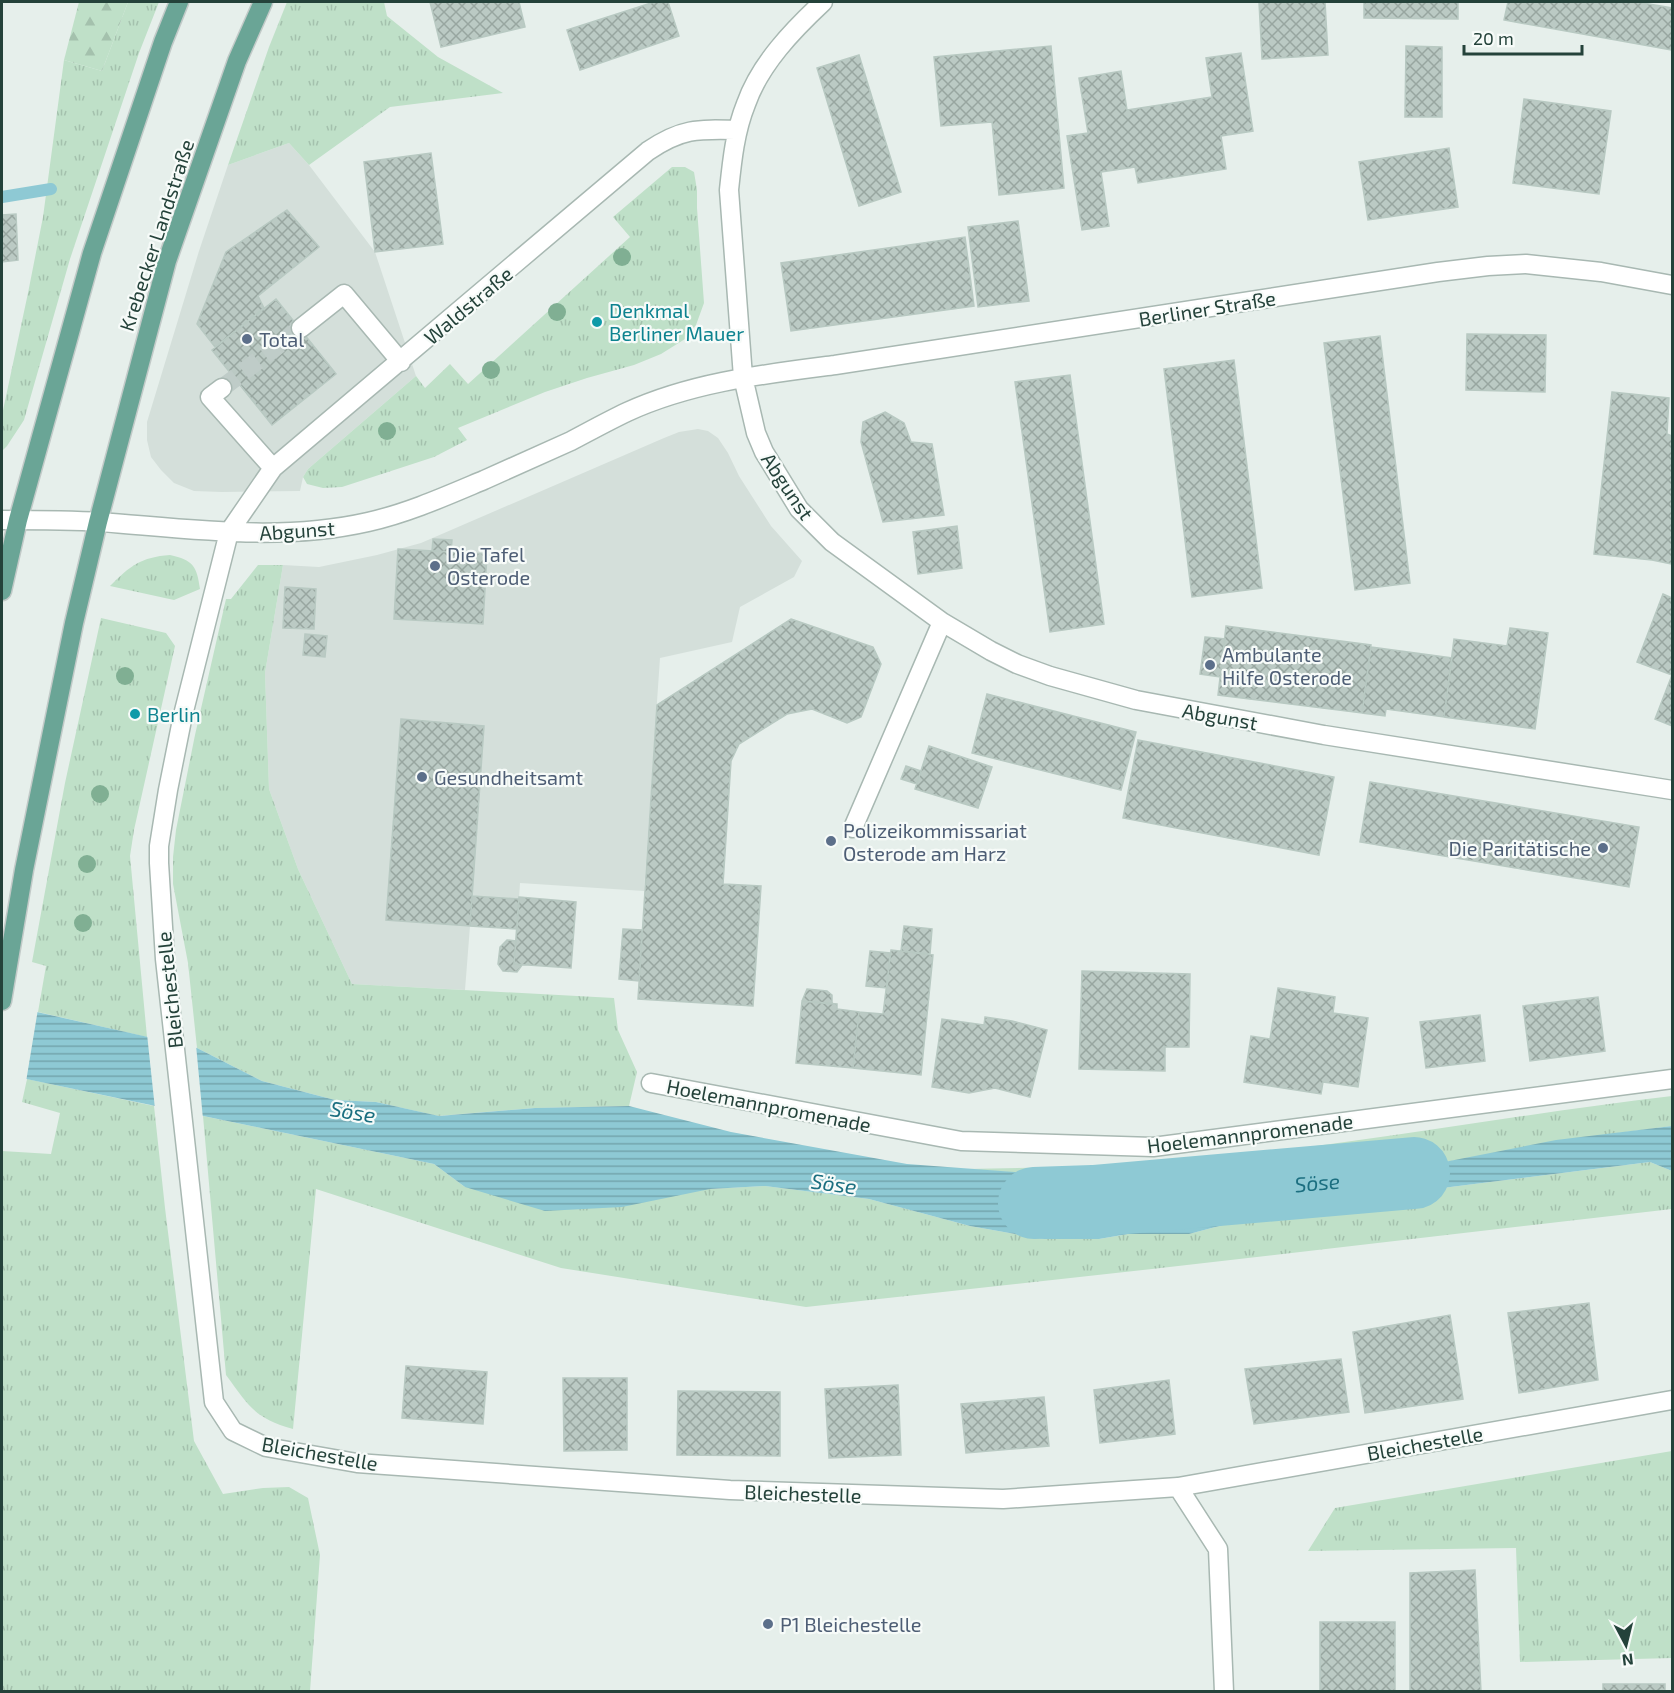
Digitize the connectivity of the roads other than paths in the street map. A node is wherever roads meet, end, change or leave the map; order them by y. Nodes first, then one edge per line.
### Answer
1 (179, 2) edge
2 (263, 2) edge
3 (823, 2) edge
4 (738, 130) junction
5 (1672, 285) edge
6 (301, 327) tunnel mouth
7 (400, 362) junction
8 (743, 377) junction
9 (222, 388) dead end
10 (273, 468) junction
11 (10, 520) edge
12 (98, 522) junction
13 (229, 532) junction
14 (2, 591) edge
15 (942, 621) junction
16 (1672, 790) edge
17 (853, 828) dead end
18 (2, 1001) edge
19 (1672, 1079) edge
20 (651, 1083) dead end
21 (1672, 1400) edge
22 (1178, 1486) junction
23 (1224, 1692) edge

1 - 11 main road
2 - 12 main road, Krebecker Landstraße
3 - 4 street
4 - 7 street, Waldstraße
4 - 8 street
5 - 8 street, Berliner Straße
6 - 7 street
7 - 10 street, Waldstraße
8 - 13 street, Abgunst
8 - 15 street, Abgunst
9 - 10 street
10 - 13 street, Waldstraße
11 - 12 street, Abgunst
11 - 14 main road
12 - 13 street, Abgunst
12 - 18 main road, Krebecker Landstraße
13 - 22 street, Bleichestelle
15 - 16 street, Abgunst
15 - 17 street
19 - 20 street, Hoelemannpromenade
21 - 22 street, Bleichestelle
22 - 23 street

